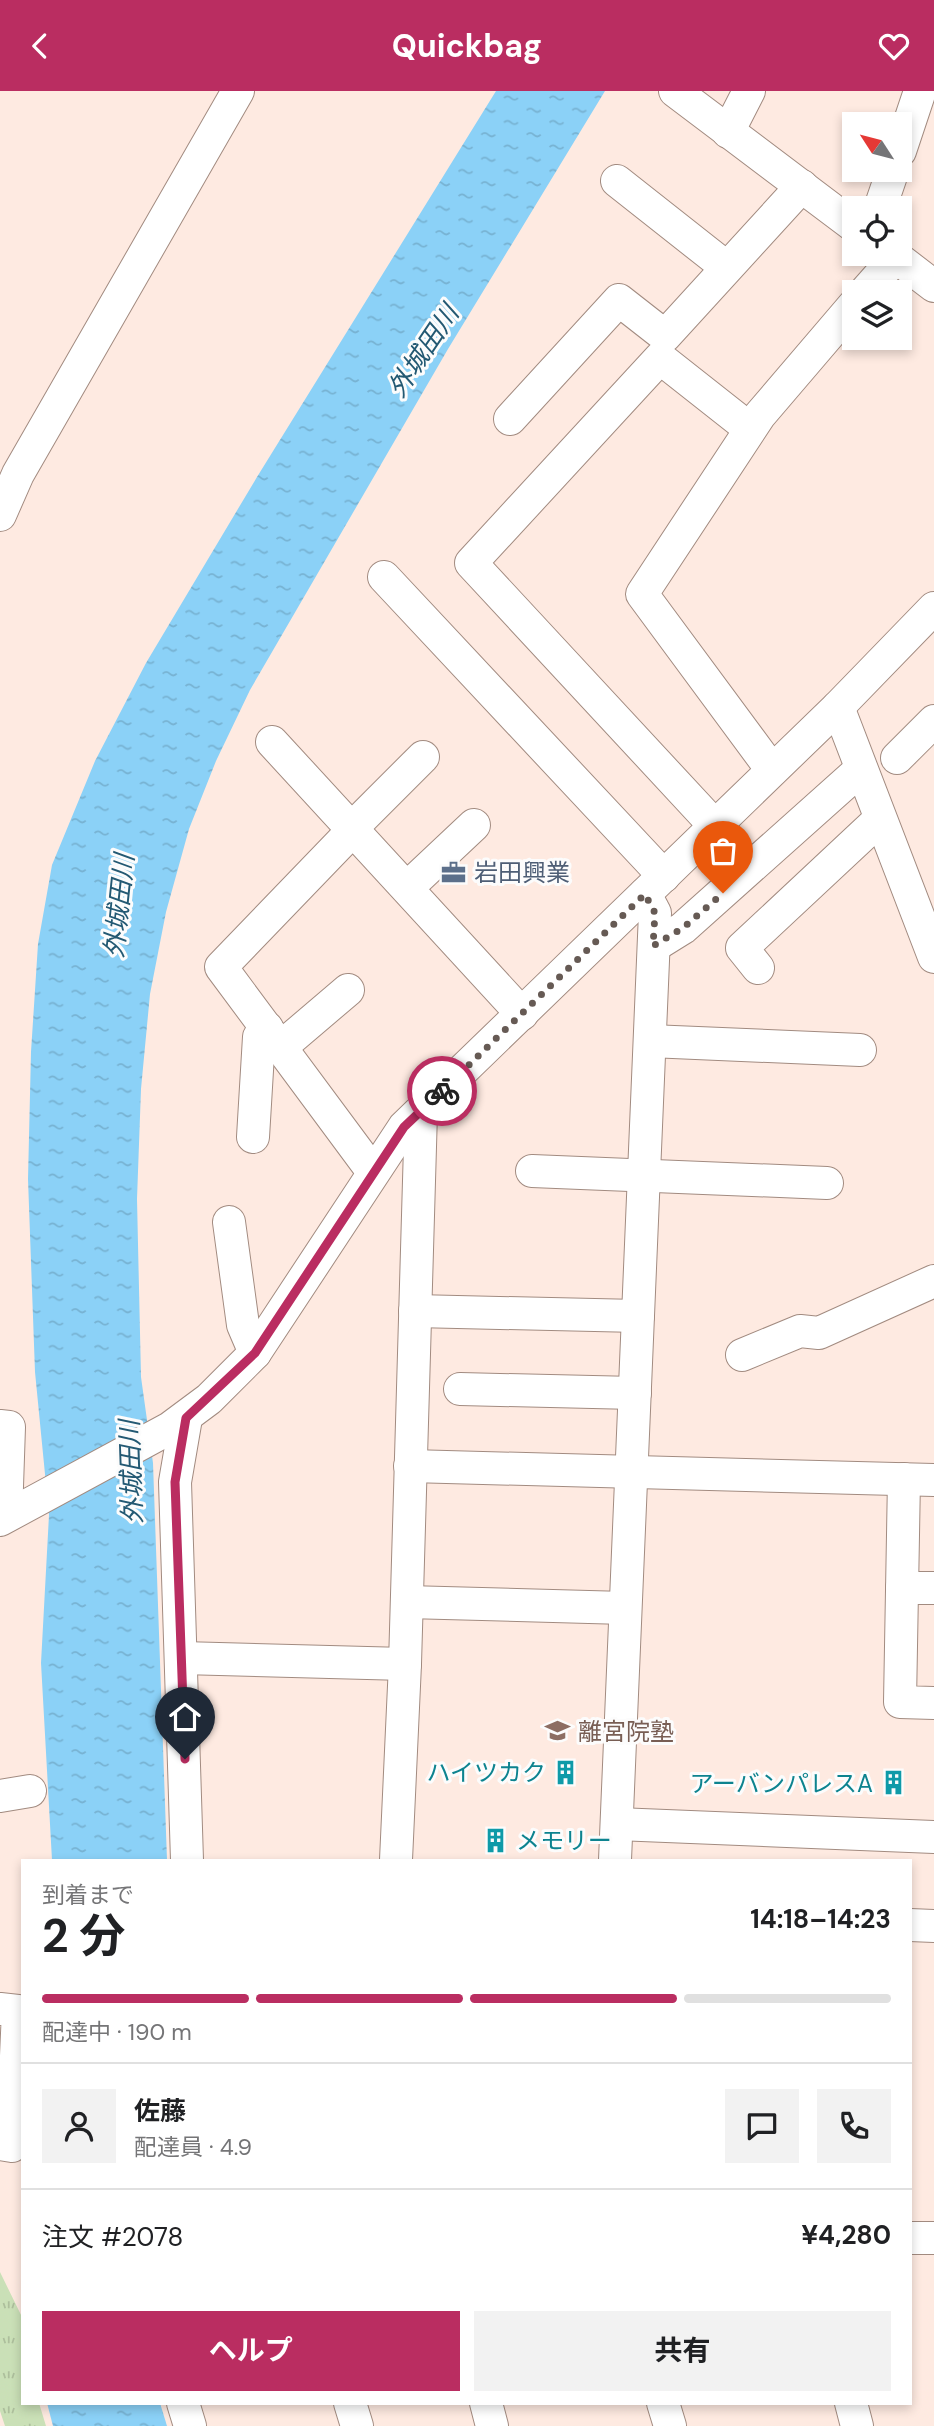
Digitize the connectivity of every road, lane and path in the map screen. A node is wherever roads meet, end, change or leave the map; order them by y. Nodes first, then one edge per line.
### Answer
1 (237, 91) edge
2 (675, 91) edge
3 (749, 91) edge
4 (920, 91) edge
5 (912, 115) edge
6 (728, 132) junction
7 (617, 181) dead end
8 (802, 186) junction
9 (842, 217) edge
10 (885, 266) edge
11 (908, 266) edge
12 (726, 267) junction
13 (874, 280) edge
14 (934, 286) edge
15 (842, 319) edge
16 (510, 419) dead end
17 (750, 429) junction
18 (9, 470) edge
19 (0, 515) edge
20 (384, 577) dead end
21 (934, 608) edge
22 (838, 707) junction
23 (934, 721) edge
24 (272, 742) dead end
25 (424, 757) dead end
26 (897, 758) dead end
27 (861, 769) junction
28 (772, 770) junction
29 (880, 819) junction
30 (474, 825) dead end
31 (715, 827) junction
32 (353, 829) junction
33 (654, 885) junction
34 (407, 888) junction
35 (931, 938) edge
36 (653, 946) junction
37 (758, 968) dead end
38 (348, 990) dead end
39 (522, 1014) junction
40 (274, 1038) junction
41 (650, 1041) junction
42 (860, 1050) dead end
43 (421, 1112) junction
44 (253, 1137) dead end
45 (532, 1171) dead end
46 (373, 1172) junction
47 (644, 1175) junction
48 (827, 1182) dead end
49 (229, 1222) dead end
50 (934, 1281) edge
51 (415, 1311) junction
52 (638, 1317) junction
53 (255, 1353) junction
54 (742, 1355) dead end
55 (460, 1389) dead end
56 (635, 1393) junction
57 (178, 1423) junction
58 (0, 1426) edge
59 (410, 1466) junction
60 (631, 1473) junction
61 (919, 1479) edge
62 (8, 1514) edge
63 (902, 1588) junction
64 (934, 1588) edge
65 (407, 1602) junction
66 (625, 1608) junction
67 (182, 1658) junction
68 (405, 1664) junction
69 (934, 1703) edge
70 (617, 1824) junction
71 (934, 1837) edge
72 (187, 1859) edge
73 (396, 1859) edge
74 (615, 1859) edge
75 (912, 1925) edge
76 (934, 1926) edge
77 (0, 2009) edge
78 (0, 2144) edge
79 (912, 2238) edge
80 (934, 2238) edge
81 (184, 2405) edge
82 (351, 2405) edge
83 (486, 2405) edge
84 (664, 2405) edge
85 (852, 2405) edge
86 (190, 2426) edge
87 (357, 2426) edge
88 (492, 2426) edge
89 (670, 2426) edge
90 (857, 2426) edge

1 - 18 street
2 - 6 street
3 - 6 street
4 - 5 street
6 - 8 street
7 - 12 street
8 - 9 street
8 - 12 street
10 - 13 street
11 - 14 street
12 - 16 street
15 - 17 street
17 - 28 street
17 - 31 street
18 - 19 street
20 - 33 street
21 - 22 street
22 - 27 street
22 - 28 street
23 - 26 street
24 - 32 street
25 - 32 street
27 - 29 street
27 - 36 street
28 - 31 street
29 - 35 street
29 - 37 street
30 - 34 street
31 - 33 street
32 - 34 street
32 - 40 street
33 - 36 street
33 - 39 street
34 - 39 street
36 - 41 street
38 - 40 street
39 - 43 street
40 - 44 street
40 - 46 street
41 - 42 street
41 - 47 street
43 - 46 street
43 - 51 street
45 - 47 street
46 - 53 street
47 - 48 street
47 - 52 street
49 - 53 street
50 - 54 street
51 - 52 street
51 - 59 street
52 - 56 street
53 - 57 street
55 - 56 street
56 - 60 street
57 - 62 street
57 - 67 street
58 - 62 street
59 - 60 street
59 - 65 street
60 - 61 street
60 - 66 street
61 - 63 street
63 - 64 street
63 - 69 street
65 - 66 street
65 - 68 street
66 - 70 street
67 - 68 street
67 - 72 street
68 - 73 street
70 - 71 street
70 - 74 street
75 - 76 street
77 - 78 street
79 - 80 street
81 - 86 street
82 - 87 street
83 - 88 street
84 - 89 street
85 - 90 street

